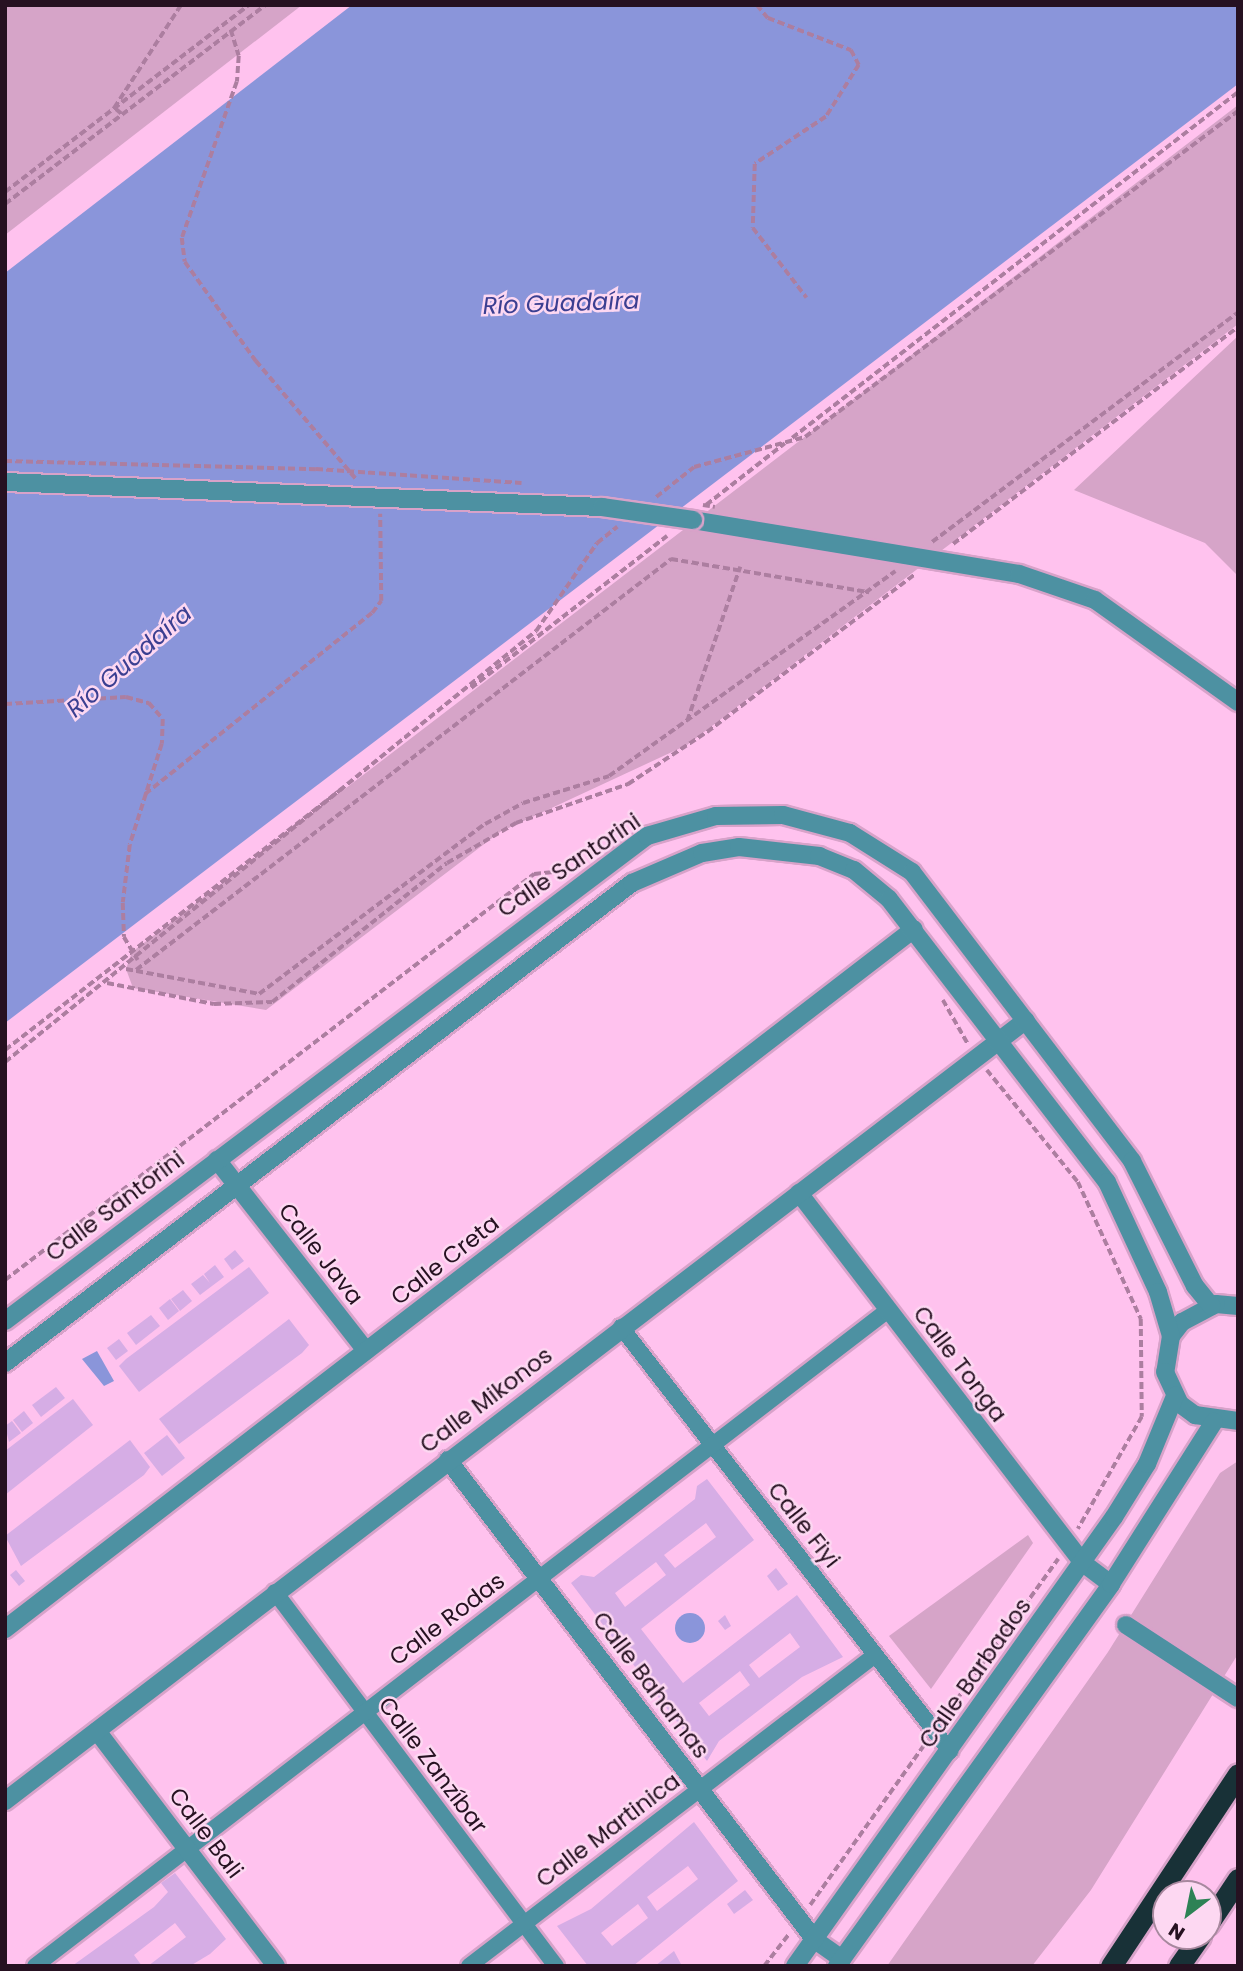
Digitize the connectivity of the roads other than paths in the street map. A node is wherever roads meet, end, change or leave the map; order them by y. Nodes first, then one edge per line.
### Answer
1 (5, 482) edge
2 (1238, 702) edge
3 (914, 929) junction
4 (1026, 1020) junction
5 (1000, 1040) junction
6 (216, 1160) junction
7 (237, 1186) junction
8 (799, 1193) junction
9 (1211, 1306) junction
10 (1238, 1306) edge
11 (888, 1310) junction
12 (5, 1321) edge
13 (621, 1327) junction
14 (1171, 1336) junction
15 (366, 1351) junction
16 (5, 1363) edge
17 (1175, 1396) junction
18 (1238, 1421) edge
19 (1214, 1422) junction
20 (713, 1445) junction
21 (448, 1460) junction
22 (1083, 1563) junction
23 (539, 1578) junction
24 (1111, 1584) junction
25 (275, 1592) junction
26 (9, 1620) edge
27 (1126, 1625) dead end
28 (875, 1655) junction
29 (1238, 1698) edge
30 (364, 1711) junction
31 (97, 1731) junction
32 (950, 1751) junction
33 (1238, 1774) edge
34 (700, 1789) junction
35 (5, 1801) edge
36 (187, 1849) junction
37 (1238, 1879) edge
38 (1222, 1903) edge
39 (524, 1924) junction
40 (815, 1940) junction
41 (1190, 1950) edge
42 (839, 1963) edge
43 (35, 1966) edge
44 (276, 1966) edge
45 (469, 1966) edge
46 (556, 1966) edge
47 (795, 1966) edge
48 (1111, 1966) edge
49 (1179, 1966) edge

1 - 2 street, bridge
3 - 5 street
3 - 7 street
3 - 15 street, Calle Creta
4 - 5 street, Calle Mikonos
4 - 6 street, Calle Santorini
4 - 9 street, Calle Santorini
5 - 8 street, Calle Mikonos
5 - 14 street
6 - 7 street, Calle Java
6 - 12 street, Calle Santorini
7 - 15 street, Calle Java
7 - 16 street
8 - 11 street, Calle Tonga
8 - 13 street, Calle Mikonos
9 - 10 street
9 - 14 street
11 - 20 street, Calle Rodas
11 - 22 street, Calle Tonga
13 - 20 street, Calle Fiyi
13 - 21 street, Calle Mikonos
14 - 17 street
15 - 26 street, Calle Creta
17 - 19 street
17 - 22 street, Calle Barbados
18 - 19 street
19 - 24 street
20 - 23 street, Calle Rodas
20 - 28 street, Calle Fiyi
21 - 23 street, Calle Bahamas
21 - 25 street, Calle Mikonos
22 - 24 street, Calle Tonga
22 - 32 street, Calle Barbados
23 - 30 street, Calle Rodas
23 - 34 street, Calle Bahamas
24 - 42 street
25 - 30 street, Calle Zanzíbar
25 - 31 street, Calle Mikonos
27 - 29 street
28 - 32 street, Calle Fiyi
28 - 34 street, Calle Martinica
30 - 36 street, Calle Rodas
30 - 39 street, Calle Zanzíbar
31 - 35 street, Calle Mikonos
31 - 36 street, Calle Bali
32 - 40 street, Calle Barbados
33 - 48 highway
34 - 39 street, Calle Martinica
34 - 40 street, Calle Bahamas
36 - 43 street, Calle Rodas
36 - 44 street, Calle Bali
37 - 38 highway
39 - 45 street, Calle Martinica
39 - 46 street, Calle Zanzíbar
40 - 42 street, Calle Bahamas
40 - 47 street, Calle Barbados
41 - 49 highway

